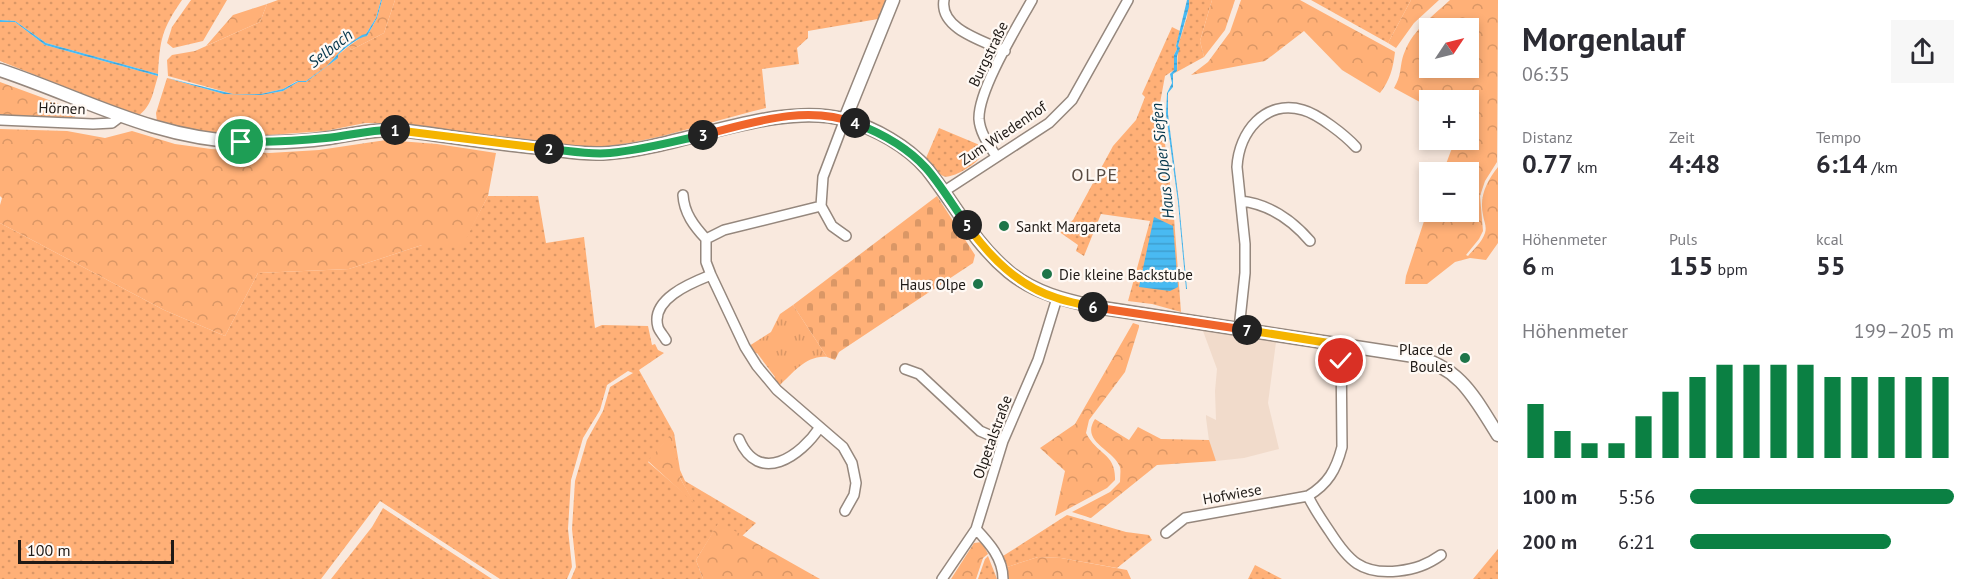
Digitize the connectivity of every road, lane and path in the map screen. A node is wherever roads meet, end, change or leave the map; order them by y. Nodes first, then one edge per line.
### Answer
1 (893, 0) edge
2 (944, 0) edge
3 (1032, 0) edge
4 (1128, 0) edge
5 (1005, 51) junction
6 (0, 70) edge
7 (120, 117) junction
8 (845, 119) junction
9 (0, 120) edge
10 (1356, 147) dead end
11 (996, 156) junction
12 (943, 192) junction
13 (683, 195) dead end
14 (1241, 201) junction
15 (821, 207) junction
16 (846, 236) dead end
17 (706, 239) junction
18 (1310, 241) dead end
19 (711, 275) junction
20 (1057, 298) junction
21 (1239, 329) junction
22 (666, 340) dead end
23 (1341, 345) junction
24 (905, 369) dead end
25 (820, 427) junction
26 (1498, 435) edge
27 (739, 440) dead end
28 (1003, 441) junction
29 (1308, 496) junction
30 (845, 511) dead end
31 (976, 529) junction
32 (1166, 533) dead end
33 (1441, 555) dead end
34 (942, 579) edge
35 (1003, 579) edge

1 - 8 street
2 - 5 street
3 - 5 street, Burgstraße
4 - 11 street, Zum Wiedenhof
5 - 11 street, Burgstraße
6 - 7 street
7 - 8 street
7 - 9 street, Hörnen
8 - 12 street
8 - 15 street
10 - 14 street
11 - 12 street, Zum Wiedenhof
12 - 20 street
13 - 17 street
14 - 18 street
14 - 21 street
15 - 16 street
15 - 17 street
17 - 19 street
19 - 22 street
19 - 25 street
20 - 21 street
20 - 28 street, Olpetalstraße
21 - 23 street
23 - 26 street
23 - 29 street
24 - 28 street
25 - 27 street
25 - 30 street
28 - 31 street, Olpetalstraße
29 - 32 street, Hofwiese
29 - 33 street
31 - 34 street, Olpetalstraße
31 - 35 street

